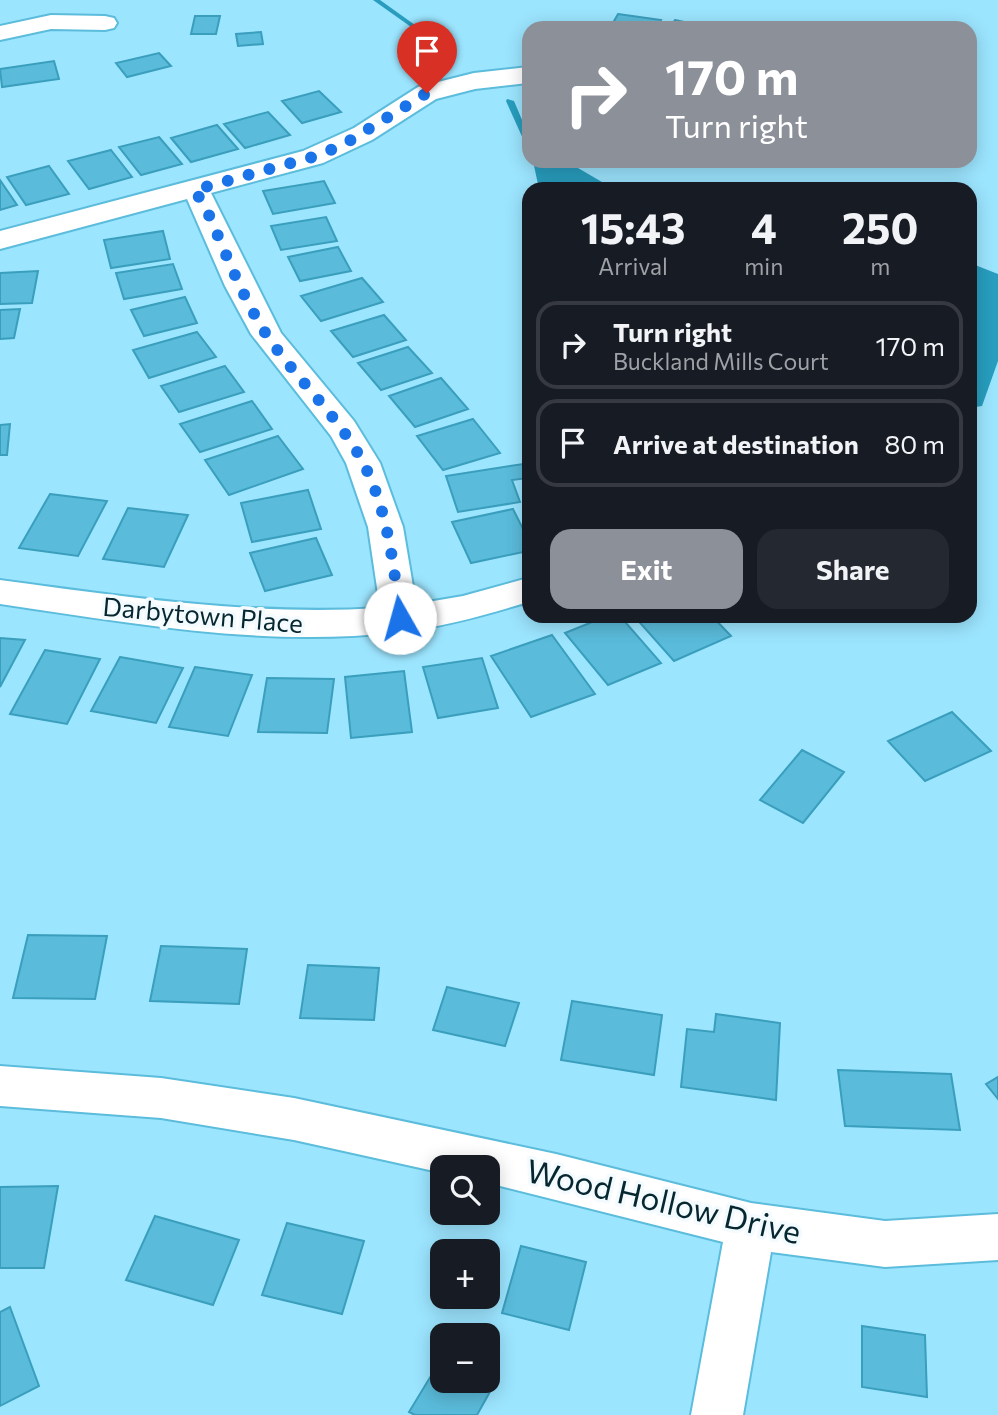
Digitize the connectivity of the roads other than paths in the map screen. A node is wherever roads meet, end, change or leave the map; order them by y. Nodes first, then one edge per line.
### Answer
1 (105, 23) dead end
2 (0, 33) edge
3 (522, 76) edge
4 (194, 190) junction
5 (0, 240) edge
6 (0, 592) edge
7 (522, 592) edge
8 (400, 618) junction
9 (0, 1086) edge
10 (751, 1226) junction
11 (998, 1237) edge
12 (718, 1415) edge

1 - 2 street
3 - 4 street
4 - 5 street
4 - 8 street
6 - 8 street, Darbytown Place
7 - 8 street, Darbytown Place
9 - 10 street, Wood Hollow Drive
10 - 11 street, Wood Hollow Drive
10 - 12 street

